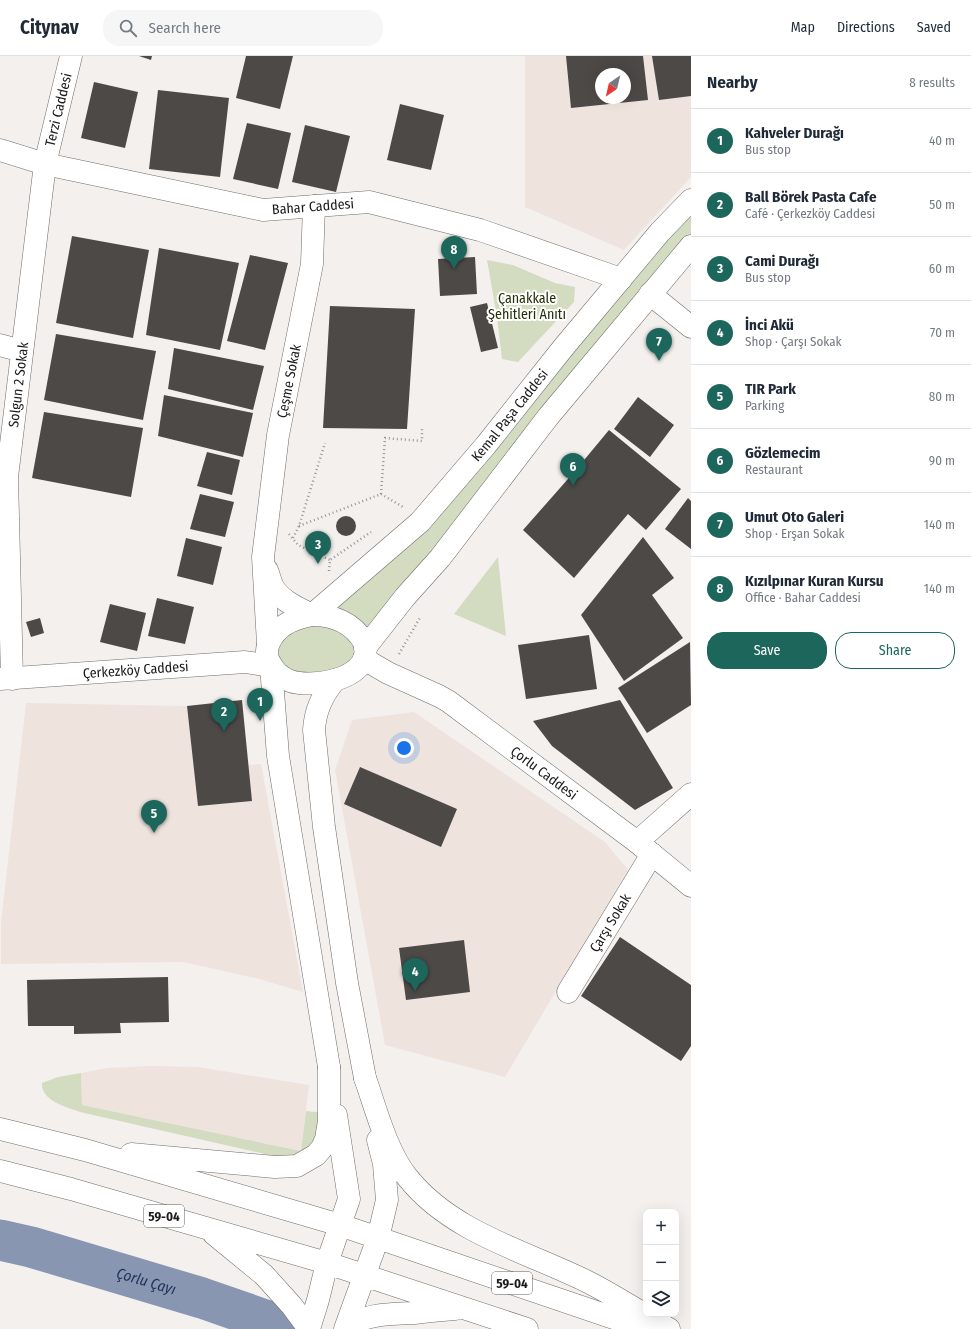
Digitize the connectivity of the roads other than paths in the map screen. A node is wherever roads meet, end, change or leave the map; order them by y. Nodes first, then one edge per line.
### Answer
1 (71, 56) edge
2 (0, 150) edge
3 (45, 164) junction
4 (691, 200) edge
5 (314, 206) junction
6 (691, 246) edge
7 (621, 279) junction
8 (650, 294) junction
9 (691, 326) edge
10 (0, 345) edge
11 (22, 351) junction
12 (263, 557) junction
13 (312, 615) junction
14 (269, 653) junction
15 (361, 659) junction
16 (6, 679) edge
17 (335, 680) junction
18 (691, 794) edge
19 (644, 848) junction
20 (691, 886) edge
21 (568, 992) dead end
22 (329, 1067) junction
23 (365, 1078) junction
24 (0, 1129) edge
25 (85, 1150) junction
26 (0, 1171) edge
27 (340, 1225) junction
28 (208, 1229) junction
29 (378, 1238) junction
30 (327, 1263) junction
31 (365, 1276) junction
32 (464, 1308) junction
33 (309, 1329) edge
34 (345, 1329) edge
35 (348, 1329) edge
36 (527, 1329) edge
37 (646, 1329) edge
38 (669, 1329) edge

1 - 3 main road, Terzi Caddesi
2 - 3 main road, Bahar Caddesi
3 - 5 main road, Bahar Caddesi
3 - 11 main road, Solgun 2 Sokak
4 - 7 main road, Kemal Paşa Caddesi
5 - 7 main road, Bahar Caddesi
5 - 12 main road, Çeşme Sokak
6 - 8 main road
7 - 13 main road, Kemal Paşa Caddesi
8 - 9 main road
8 - 15 main road
10 - 11 main road
11 - 16 main road, Solgun 2 Sokak
12 - 13 main road
12 - 14 main road
13 - 14 main road
13 - 15 main road
14 - 16 main road, Çerkezköy Caddesi
14 - 17 main road
14 - 22 main road
15 - 17 main road
15 - 19 main road, Çorlu Caddesi
17 - 23 main road
18 - 19 main road, Çarşı Sokak
19 - 20 main road, Çorlu Caddesi
19 - 21 main road, Çarşı Sokak
22 - 25 main road
22 - 27 main road
23 - 29 main road
23 - 38 main road
24 - 25 main road, 59-04
25 - 27 main road, 59-04
26 - 28 main road, 59-04 / 59-04
27 - 29 main road, 59-04
27 - 30 main road
28 - 30 main road, 59-04 / 59-04
28 - 33 main road
29 - 31 main road
29 - 37 main road, 59-04
30 - 31 main road, 59-04 / 59-04
30 - 33 main road
31 - 32 main road, 59-04 / 59-04
31 - 34 main road
32 - 35 main road
32 - 36 main road, 59-04 / 59-04

